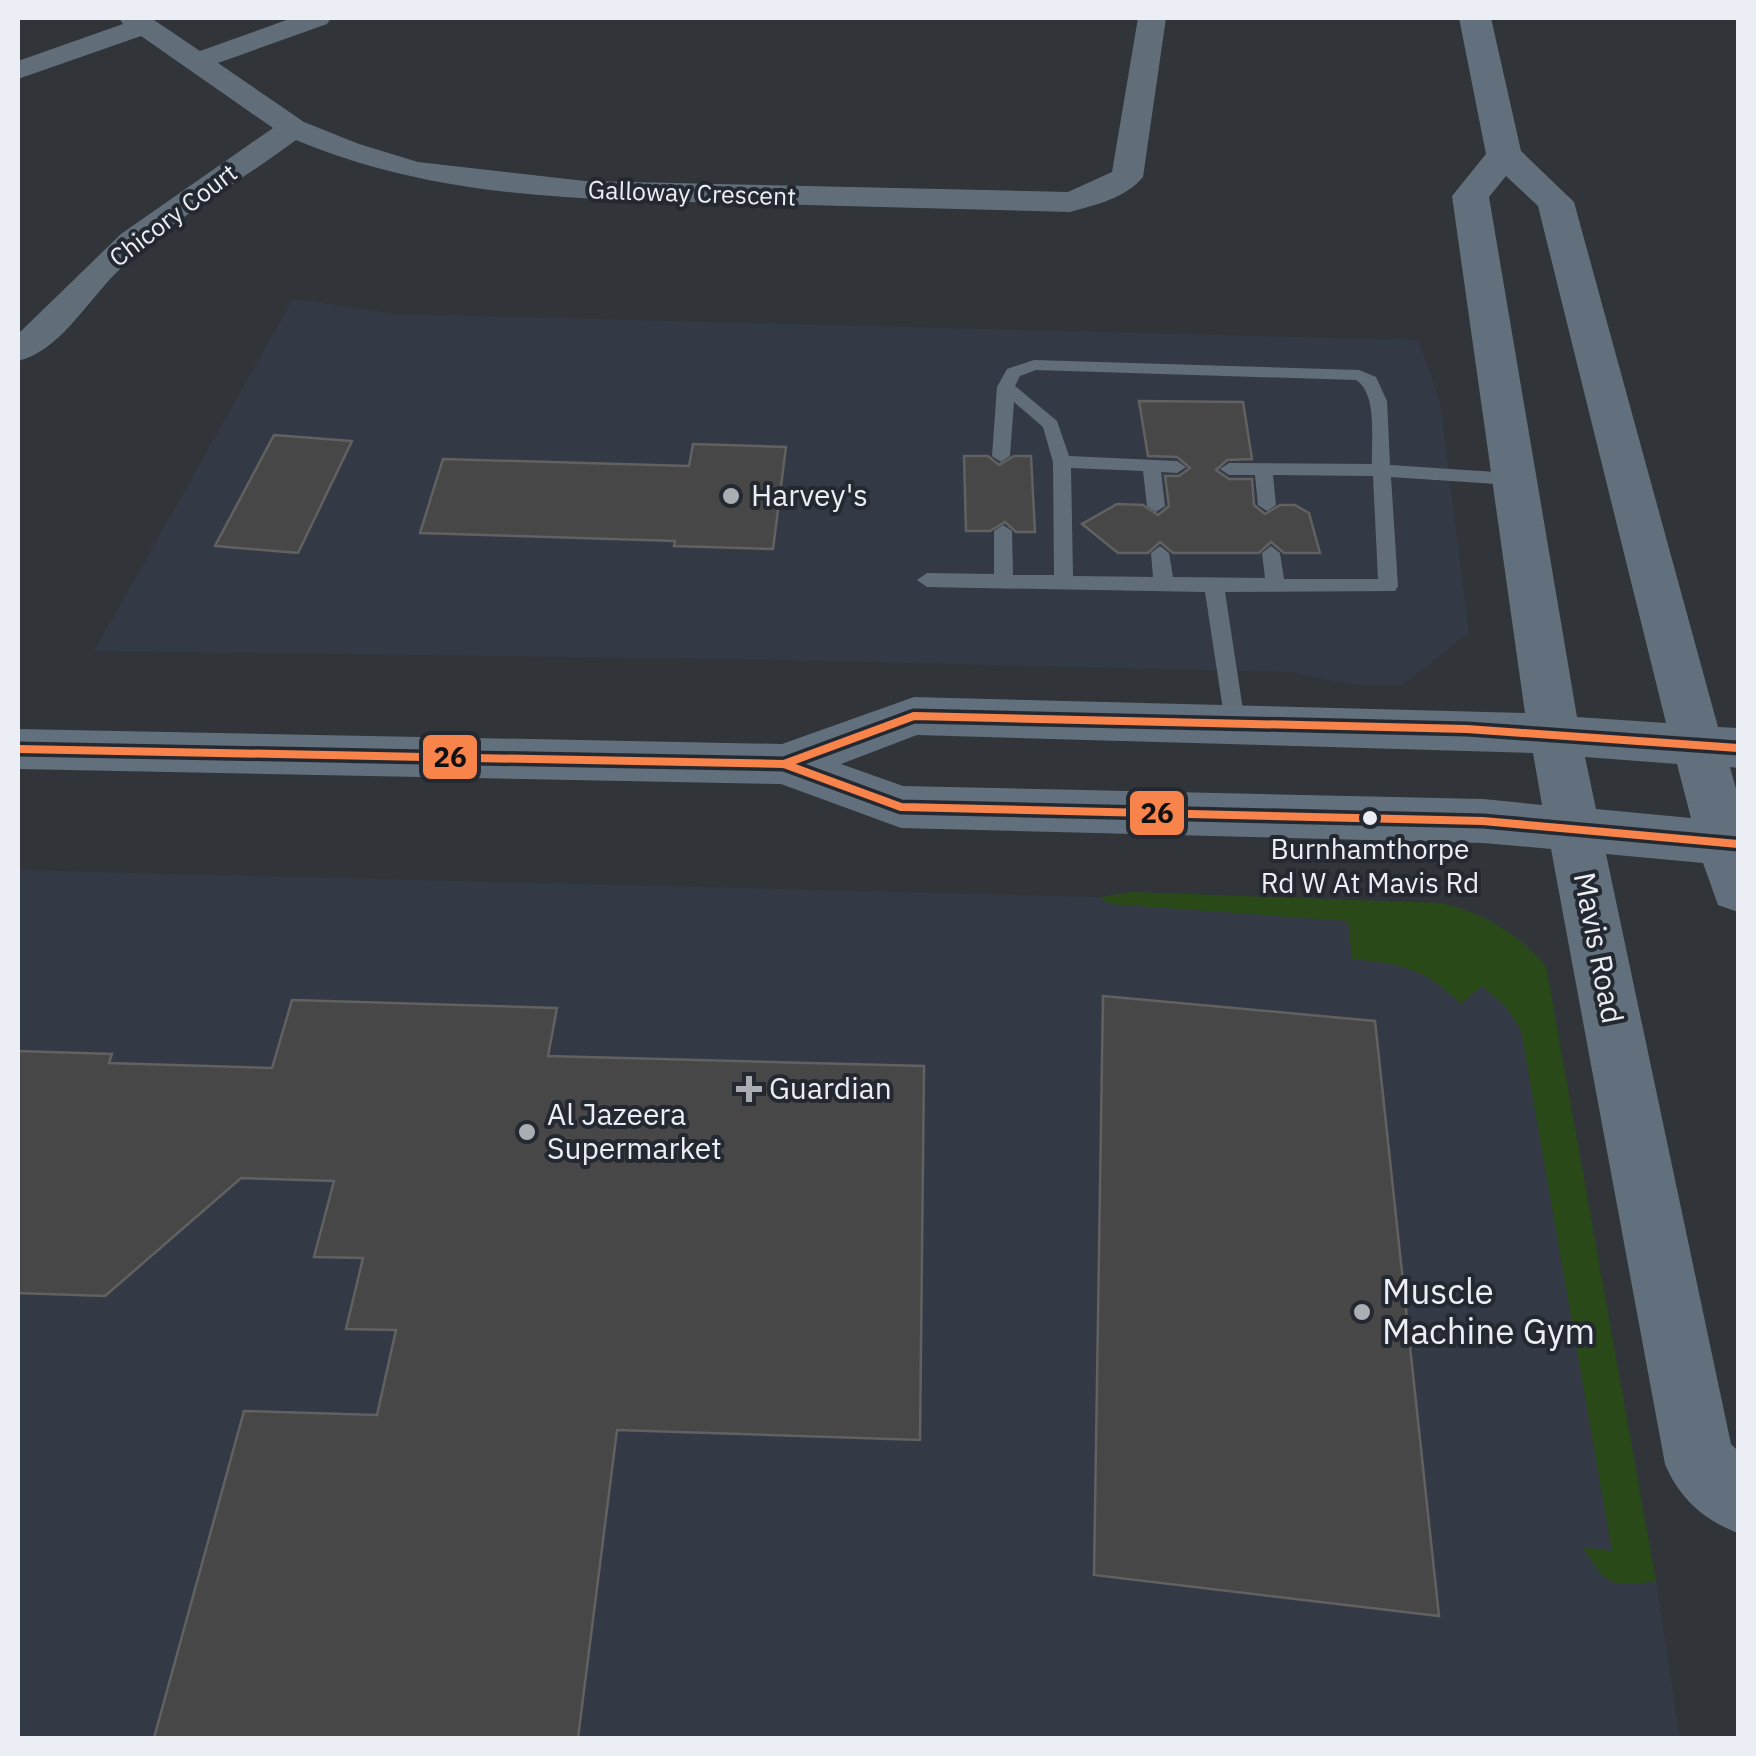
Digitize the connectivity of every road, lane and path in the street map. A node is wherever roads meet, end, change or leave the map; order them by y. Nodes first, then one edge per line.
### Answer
1 (317, 18) edge
2 (1152, 18) edge
3 (1475, 18) edge
4 (139, 22) edge
5 (198, 62) junction
6 (18, 70) edge
7 (292, 128) junction
8 (1504, 155) junction
9 (18, 350) edge
10 (1006, 387) junction
11 (1001, 456) dead end
12 (1062, 462) junction
13 (1151, 467) junction
14 (1177, 467) dead end
15 (1228, 468) dead end
16 (1263, 469) junction
17 (1382, 470) junction
18 (1510, 480) junction
19 (1267, 505) dead end
20 (1156, 506) dead end
21 (1003, 531) dead end
22 (1160, 553) dead end
23 (1271, 553) dead end
24 (926, 580) dead end
25 (1004, 580) junction
26 (1064, 582) junction
27 (1164, 584) junction
28 (1275, 584) junction
29 (1214, 585) junction
30 (1234, 723) junction
31 (1555, 735) junction
32 (1718, 747) edge
33 (18, 750) edge
34 (784, 764) junction
35 (1574, 830) junction
36 (1734, 859) edge
37 (1738, 1497) edge

1 - 5 street
2 - 7 street, Galloway Crescent
3 - 8 main road
4 - 5 street, Galloway Crescent
4 - 6 street
5 - 7 street, Galloway Crescent
7 - 9 street, Chicory Court
8 - 18 main road, Mavis Road
8 - 32 main road
10 - 11 lane
10 - 12 lane
10 - 17 lane
12 - 13 lane
12 - 26 lane
13 - 14 lane
13 - 20 lane
15 - 16 lane
16 - 17 lane
16 - 19 lane
17 - 18 lane
17 - 28 lane
18 - 31 main road, Mavis Road
21 - 25 lane
22 - 27 lane
23 - 28 lane
24 - 25 lane
25 - 26 lane
26 - 27 lane
27 - 29 lane
28 - 29 lane
29 - 30 lane
30 - 31 main road
30 - 34 main road
31 - 32 main road
31 - 35 main road, Mavis Road
32 - 36 main road
33 - 34 main road
34 - 35 main road
35 - 36 main road
35 - 37 main road, Mavis Road

